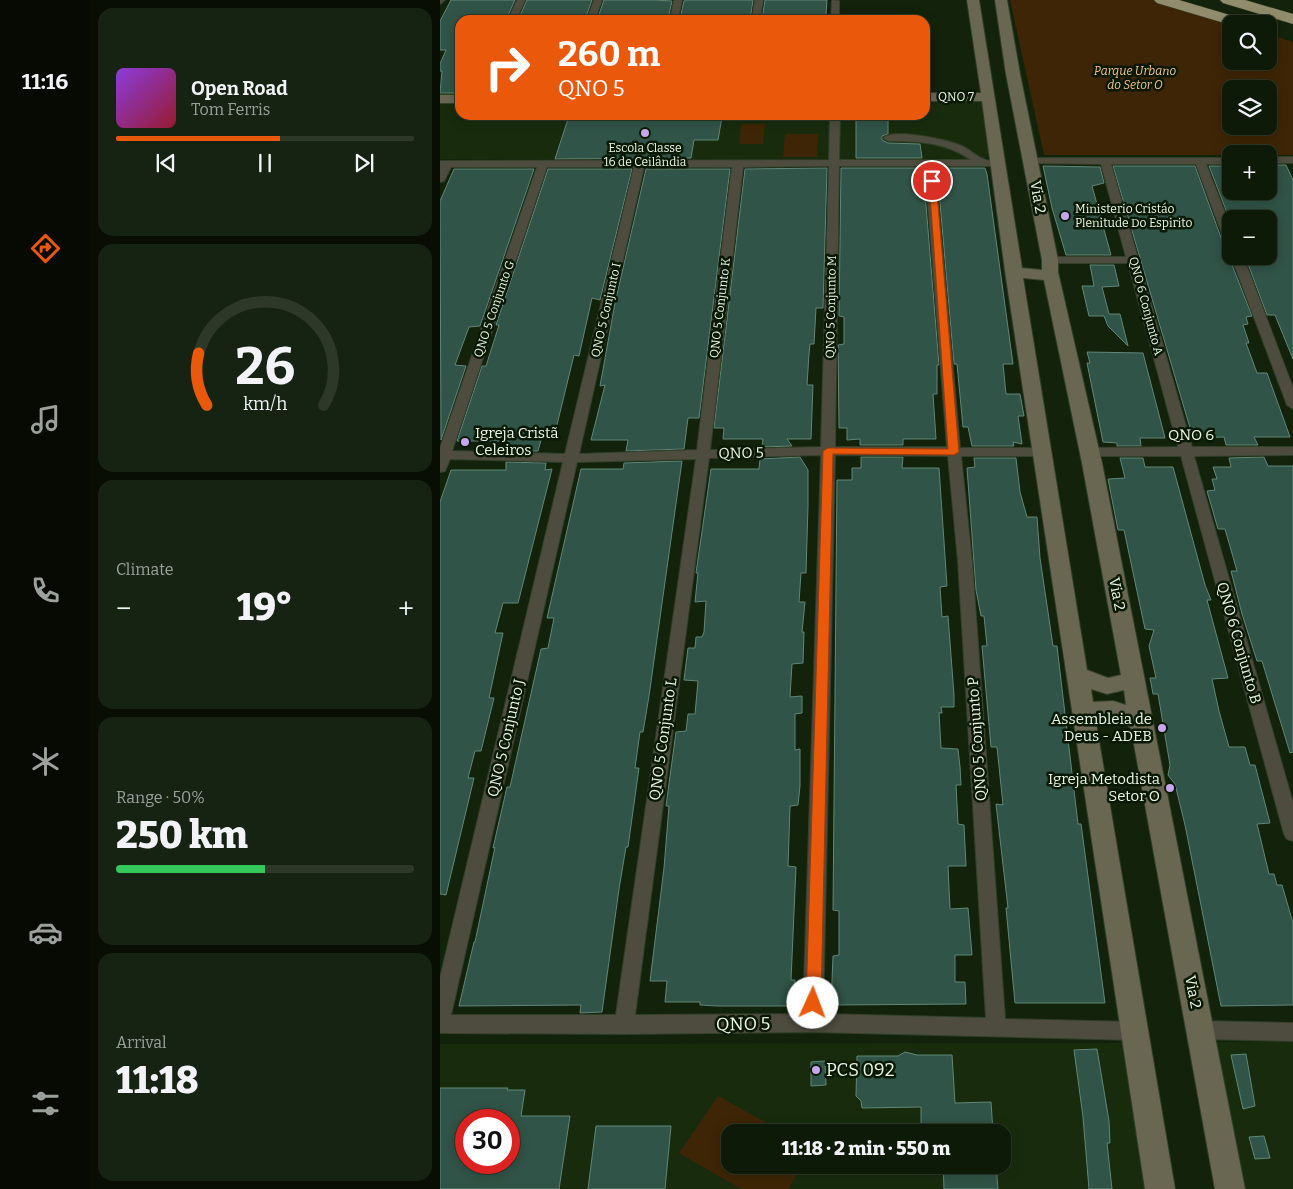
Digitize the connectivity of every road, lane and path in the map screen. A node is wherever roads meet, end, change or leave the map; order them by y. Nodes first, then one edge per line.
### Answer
1 (521, 0) edge
2 (598, 0) edge
3 (678, 0) edge
4 (759, 0) edge
5 (973, 0) edge
6 (1001, 0) edge
7 (1162, 0) edge
8 (1228, 0) edge
9 (835, 1) dead end
10 (514, 15) edge
11 (593, 15) edge
12 (675, 15) edge
13 (757, 15) edge
14 (835, 15) edge
15 (1222, 18) edge
16 (1290, 18) edge
17 (985, 74) junction
18 (1013, 74) junction
19 (930, 97) edge
20 (987, 97) junction
21 (440, 99) edge
22 (455, 99) edge
23 (835, 120) edge
24 (888, 138) dead end
25 (1277, 160) edge
26 (1293, 160) edge
27 (1032, 161) junction
28 (1105, 161) junction
29 (1200, 161) junction
30 (1222, 161) edge
31 (834, 162) junction
32 (930, 162) junction
33 (990, 162) junction
34 (543, 163) junction
35 (640, 163) junction
36 (738, 163) junction
37 (443, 164) edge
38 (440, 179) edge
39 (1222, 218) edge
40 (1133, 260) junction
41 (1239, 265) edge
42 (1051, 274) junction
43 (1015, 280) junction
44 (1293, 404) edge
45 (828, 451) junction
46 (1293, 451) edge
47 (954, 452) junction
48 (1041, 452) junction
49 (1090, 452) junction
50 (1186, 452) junction
51 (703, 454) junction
52 (572, 458) junction
53 (441, 459) edge
54 (1078, 675) junction
55 (1133, 680) junction
56 (1085, 722) junction
57 (1142, 724) junction
58 (1293, 834) edge
59 (440, 1019) edge
60 (813, 1023) junction
61 (440, 1024) edge
62 (624, 1025) junction
63 (996, 1027) junction
64 (1201, 1030) junction
65 (1135, 1031) junction
66 (1293, 1032) edge
67 (1160, 1189) edge
68 (1230, 1189) edge

1 - 10 street
2 - 11 street
3 - 12 street
4 - 13 street
5 - 17 main road
6 - 18 main road, Via 2
7 - 15 highway
8 - 16 highway
9 - 14 street
17 - 18 main road
17 - 20 main road
18 - 27 main road, Via 2
19 - 20 main road, QNO 7
20 - 33 main road
21 - 22 main road
23 - 31 street, QNO 5 Conjunto M
24 - 33 street
25 - 26 street
27 - 28 street
27 - 42 main road, Via 2
28 - 29 street
28 - 40 street, QNO 6 Conjunto A
29 - 30 street
29 - 39 street
31 - 32 street
31 - 36 street
31 - 45 street, QNO 5 Conjunto M
32 - 33 street
32 - 47 street, QNO 5 Conjunto P
33 - 43 main road
34 - 35 street
34 - 37 street
34 - 53 street, QNO 5 Conjunto G
35 - 36 street
35 - 52 street, QNO 5 Conjunto I
36 - 51 street, QNO 5 Conjunto K
37 - 38 street
40 - 42 street
40 - 50 street, QNO 6 Conjunto A
41 - 44 street
42 - 43 main road
42 - 49 main road, Via 2
43 - 48 main road
45 - 47 street, QNO 5
45 - 51 street, QNO 5
45 - 60 street, QNO 5 Conjunto M
46 - 50 street, QNO 6
47 - 48 street, QNO 5
47 - 63 street, QNO 5 Conjunto P
48 - 54 main road
49 - 50 street, QNO 6
49 - 55 main road, Via 2
50 - 58 street, QNO 6 Conjunto B
51 - 52 street, QNO 5
51 - 62 street, QNO 5 Conjunto L
52 - 53 street, QNO 5
52 - 59 street, QNO 5 Conjunto J
54 - 55 main road
54 - 56 main road
55 - 57 main road, Via 2
56 - 57 main road
56 - 65 main road
57 - 64 main road, Via 2
60 - 62 street, QNO 5
60 - 63 street, QNO 5
61 - 62 street, QNO 5
63 - 65 street, QNO 5
64 - 66 street
64 - 68 main road, Via 2
65 - 67 main road

